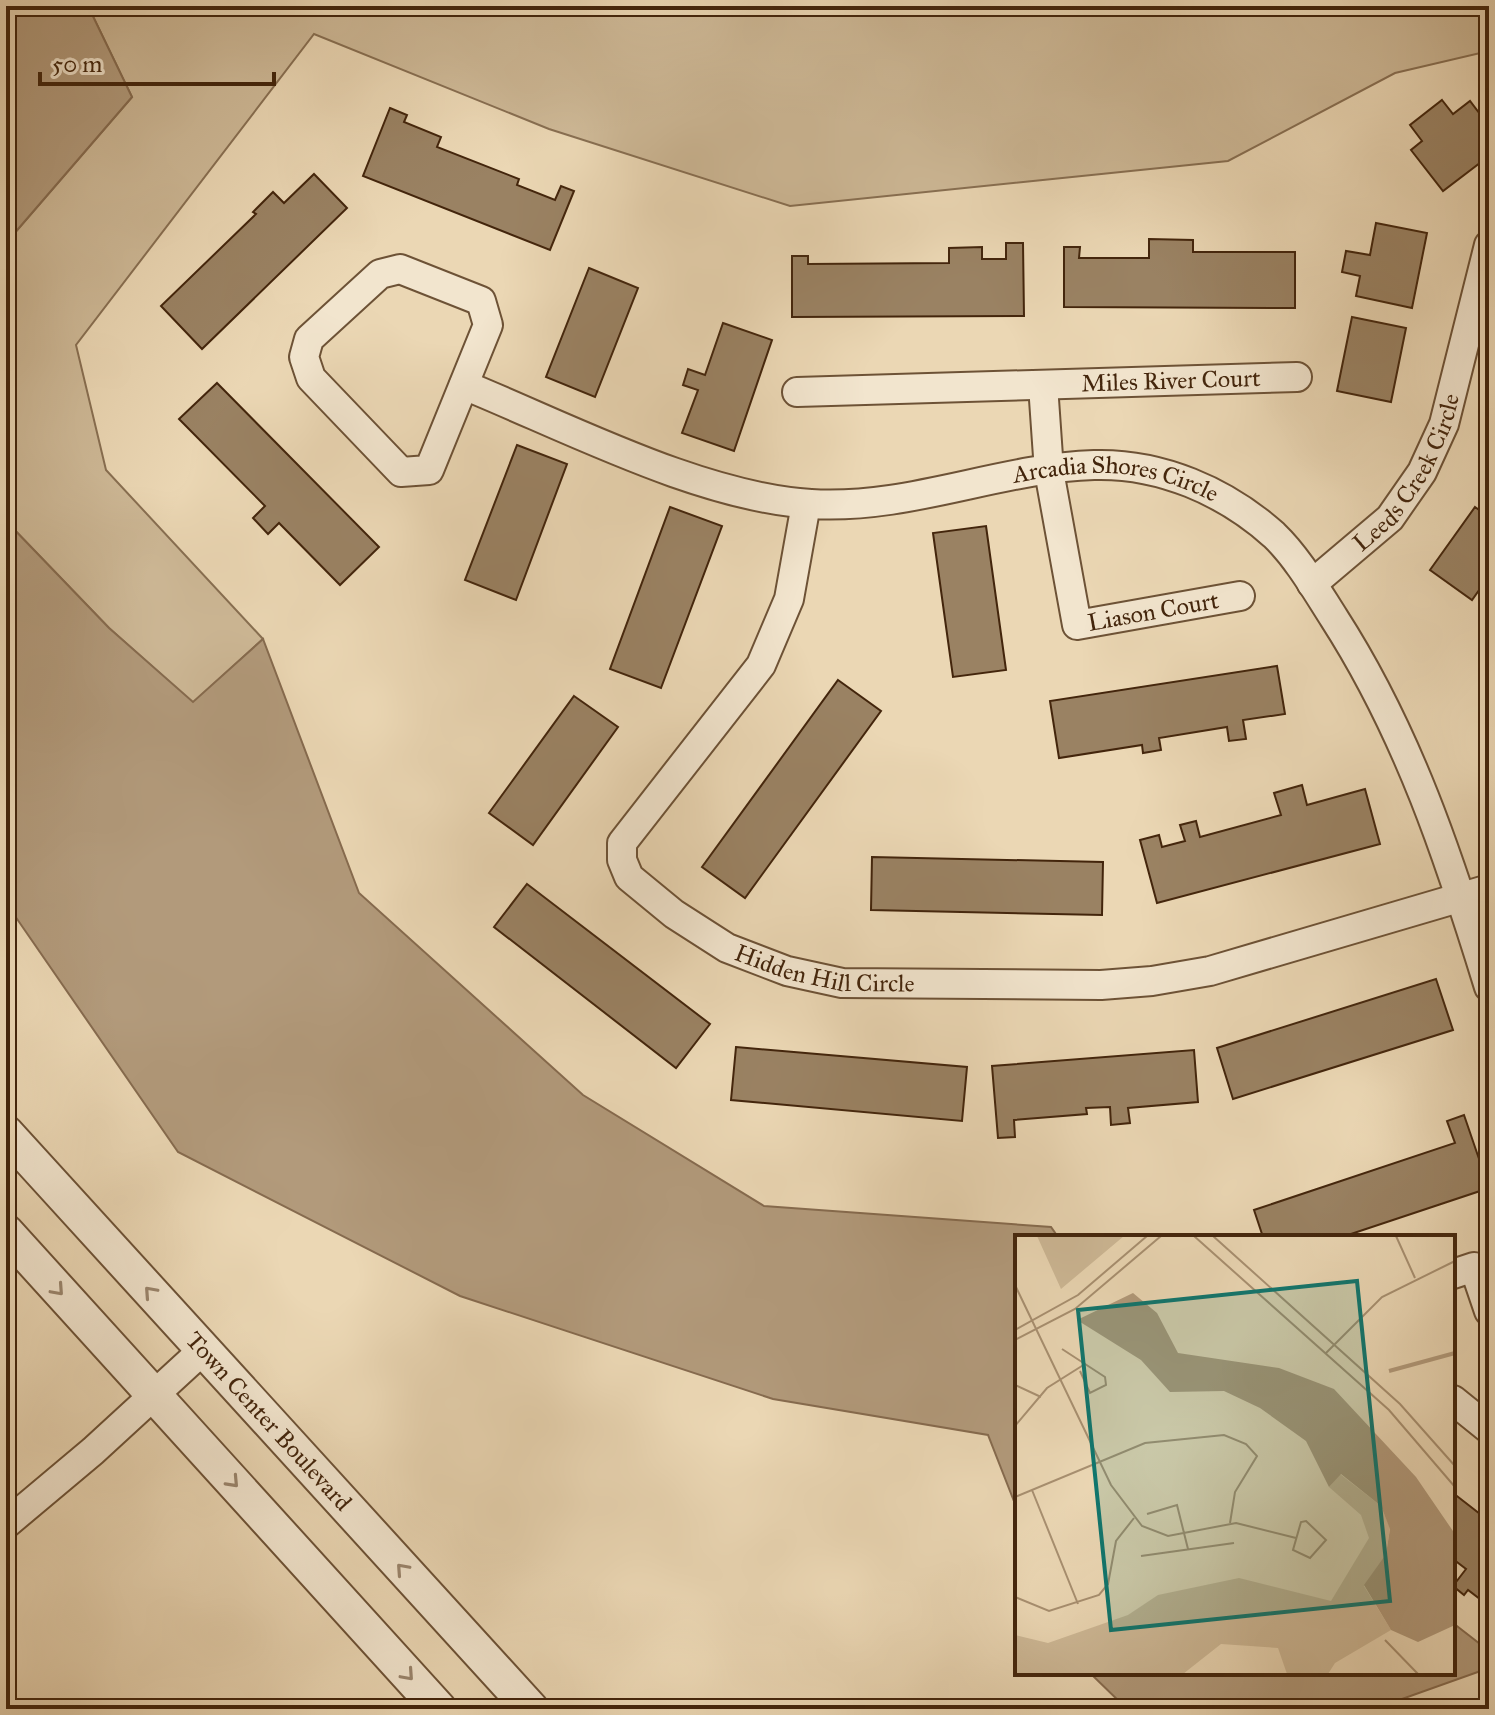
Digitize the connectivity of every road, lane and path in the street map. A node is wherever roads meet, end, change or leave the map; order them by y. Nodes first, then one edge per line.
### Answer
1 (1489, 245) edge
2 (1297, 377) dead end
3 (464, 385) junction
4 (1043, 385) junction
5 (797, 392) dead end
6 (1049, 471) junction
7 (806, 504) junction
8 (1312, 584) junction
9 (1240, 596) dead end
10 (1489, 889) edge
11 (1462, 898) junction
12 (1489, 987) edge
13 (6, 1133) edge
14 (6, 1232) edge
15 (1455, 1273) edge
16 (1489, 1311) edge
17 (203, 1350) junction
18 (153, 1395) junction
19 (1455, 1402) edge
20 (1488, 1428) edge
21 (6, 1524) edge
22 (439, 1709) edge
23 (531, 1709) edge

1 - 8 street, Leeds Creek Circle
2 - 4 street, Miles River Court
3 - 3 street
3 - 7 street, Arcadia Shores Circle
4 - 5 street, Miles River Court
4 - 6 street
6 - 7 street, Arcadia Shores Circle
6 - 8 street, Arcadia Shores Circle
6 - 9 street, Liason Court
7 - 11 street, Hidden Hill Circle
8 - 11 street, Arcadia Shores Circle
10 - 11 street
11 - 12 street, Arcadia Shores Circle
17 -> 13 street, Town Center Boulevard
14 -> 18 street
15 - 16 street
17 - 18 street
23 -> 17 street, Town Center Boulevard
18 - 21 street
18 -> 22 street
19 - 20 street

